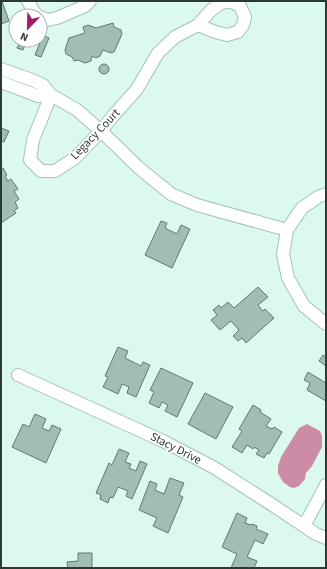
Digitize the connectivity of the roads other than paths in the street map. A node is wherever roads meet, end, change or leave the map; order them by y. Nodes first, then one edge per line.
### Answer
1 (90, 1) edge
2 (48, 20) edge
3 (198, 25) dead end
4 (1, 69) edge
5 (18, 75) junction
6 (1, 82) edge
7 (14, 87) junction
8 (51, 95) junction
9 (102, 131) junction
10 (326, 194) edge
11 (287, 230) junction
12 (326, 324) edge
13 (18, 375) dead end
14 (326, 485) edge
15 (304, 526) junction
16 (326, 538) edge

1 - 2 street
3 - 9 street, Legacy Court
4 - 5 street
5 - 7 street
5 - 8 street
6 - 7 street
7 - 8 street
8 - 9 street
8 - 9 street, Legacy Court
9 - 11 street
10 - 11 street
11 - 12 street
13 - 15 street, Stacy Drive
14 - 15 street
15 - 16 street, Stacy Drive

